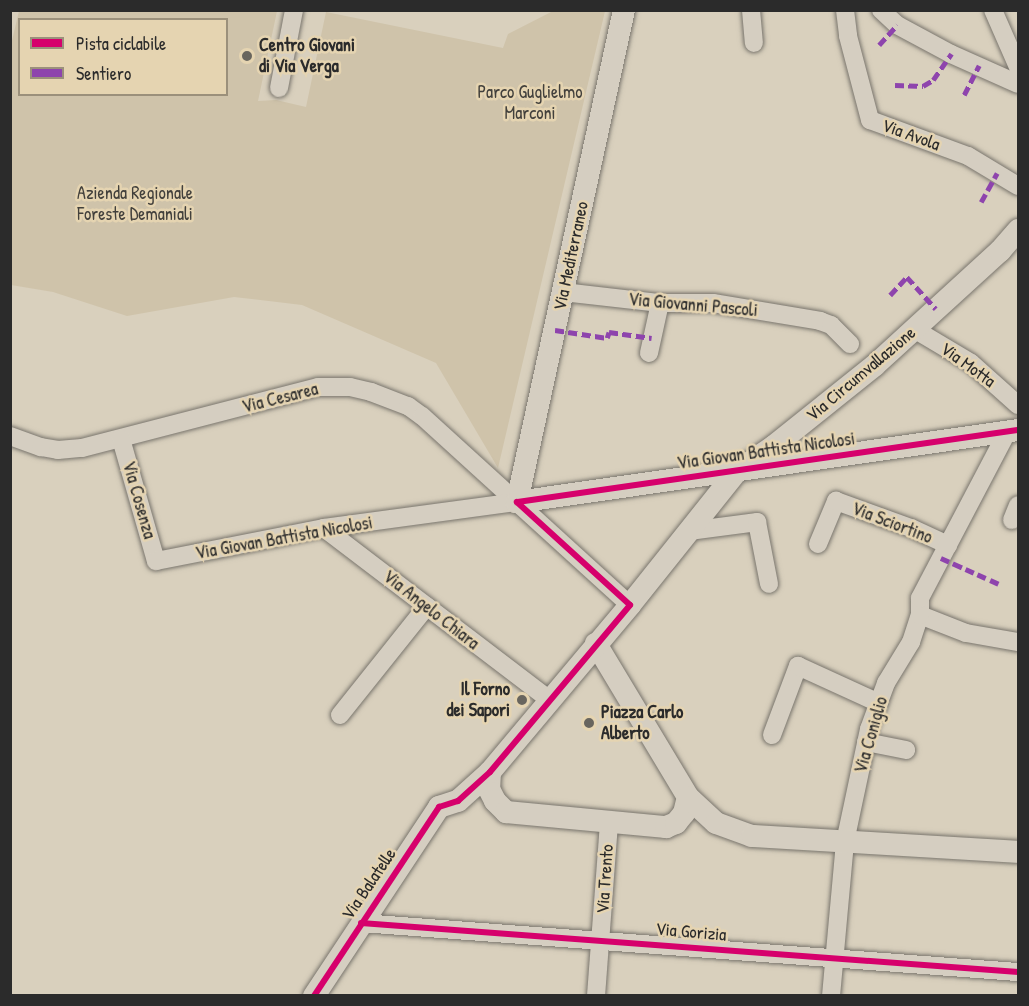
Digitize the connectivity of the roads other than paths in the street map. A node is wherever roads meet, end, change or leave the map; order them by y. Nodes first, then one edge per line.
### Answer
1 (294, 10) edge
2 (624, 10) edge
3 (751, 10) edge
4 (845, 10) edge
5 (880, 10) edge
6 (993, 10) edge
7 (754, 43) dead end
8 (1018, 67) edge
9 (1018, 84) edge
10 (279, 88) dead end
11 (1018, 186) edge
12 (1018, 230) edge
13 (563, 292) junction
14 (660, 303) junction
15 (914, 329) junction
16 (850, 344) dead end
17 (649, 353) dead end
18 (1018, 405) edge
19 (1013, 431) edge
20 (10, 435) edge
21 (121, 439) junction
22 (737, 471) junction
23 (517, 502) junction
24 (324, 528) junction
25 (689, 531) junction
26 (818, 544) dead end
27 (948, 545) junction
28 (156, 561) joint
29 (769, 584) dead end
30 (630, 605) junction
31 (427, 606) junction
32 (920, 615) junction
33 (1018, 642) edge
34 (596, 644) junction
35 (544, 696) junction
36 (879, 703) junction
37 (340, 715) dead end
38 (772, 735) dead end
39 (866, 742) junction
40 (906, 750) dead end
41 (490, 772) junction
42 (688, 797) junction
43 (458, 801) junction
44 (506, 812) junction
45 (609, 828) junction
46 (845, 842) junction
47 (1018, 852) edge
48 (360, 923) junction
49 (600, 940) junction
50 (834, 958) junction
51 (1018, 972) edge
52 (314, 996) edge
53 (596, 996) edge
54 (831, 996) edge

1 - 10 street
2 - 13 street, Via Mediterraneo
3 - 7 street
4 - 11 street, Via Avola
5 - 9 street
6 - 8 street
12 - 15 street, Via Circumvallazione
13 - 14 street, Via Giovanni Pascoli
13 - 23 street, Via Mediterraneo
14 - 16 street, Via Giovanni Pascoli
14 - 17 street
15 - 18 street, Via Motta
15 - 22 street, Via Circumvallazione
19 - 22 street, Via Giovan Battista Nicolosi
19 - 27 street, Via Coniglio
20 - 21 street, Via Cesarea
21 - 23 street, Via Cesarea
21 - 28 street, Via Cosenza
22 - 23 street, Via Giovan Battista Nicolosi
22 - 25 street, Via Circumvallazione
23 - 24 street, Via Giovan Battista Nicolosi
23 - 30 street, Via Cesarea
24 - 28 street, Via Giovan Battista Nicolosi
24 - 31 street, Via Angelo Chiara
25 - 29 street
25 - 30 street, Via Circumvallazione
26 - 27 street, Via Sciortino
27 - 32 street, Via Coniglio
30 - 34 street, Via Circumvallazione
31 - 35 street, Via Angelo Chiara
31 - 37 street
32 - 33 street
32 - 36 street, Via Coniglio
34 - 35 street, Via Circumvallazione
34 - 42 street
35 - 41 street, Via Balatelle
36 - 38 street
36 - 39 street, Via Coniglio
39 - 40 street
39 - 46 street, Via Coniglio
41 - 43 street, Via Balatelle
41 - 44 street
42 - 45 street
42 - 46 street
43 - 44 street
43 - 48 street, Via Balatelle
44 - 45 street
45 - 49 street, Via Trento
46 - 47 street
46 - 50 street, Via Coniglio
48 - 49 street, Via Gorizia
48 - 52 street, Via Balatelle
49 - 50 street, Via Gorizia
49 - 53 street, Via Trento
50 - 51 street, Via Gorizia
50 - 54 street, Via Coniglio

